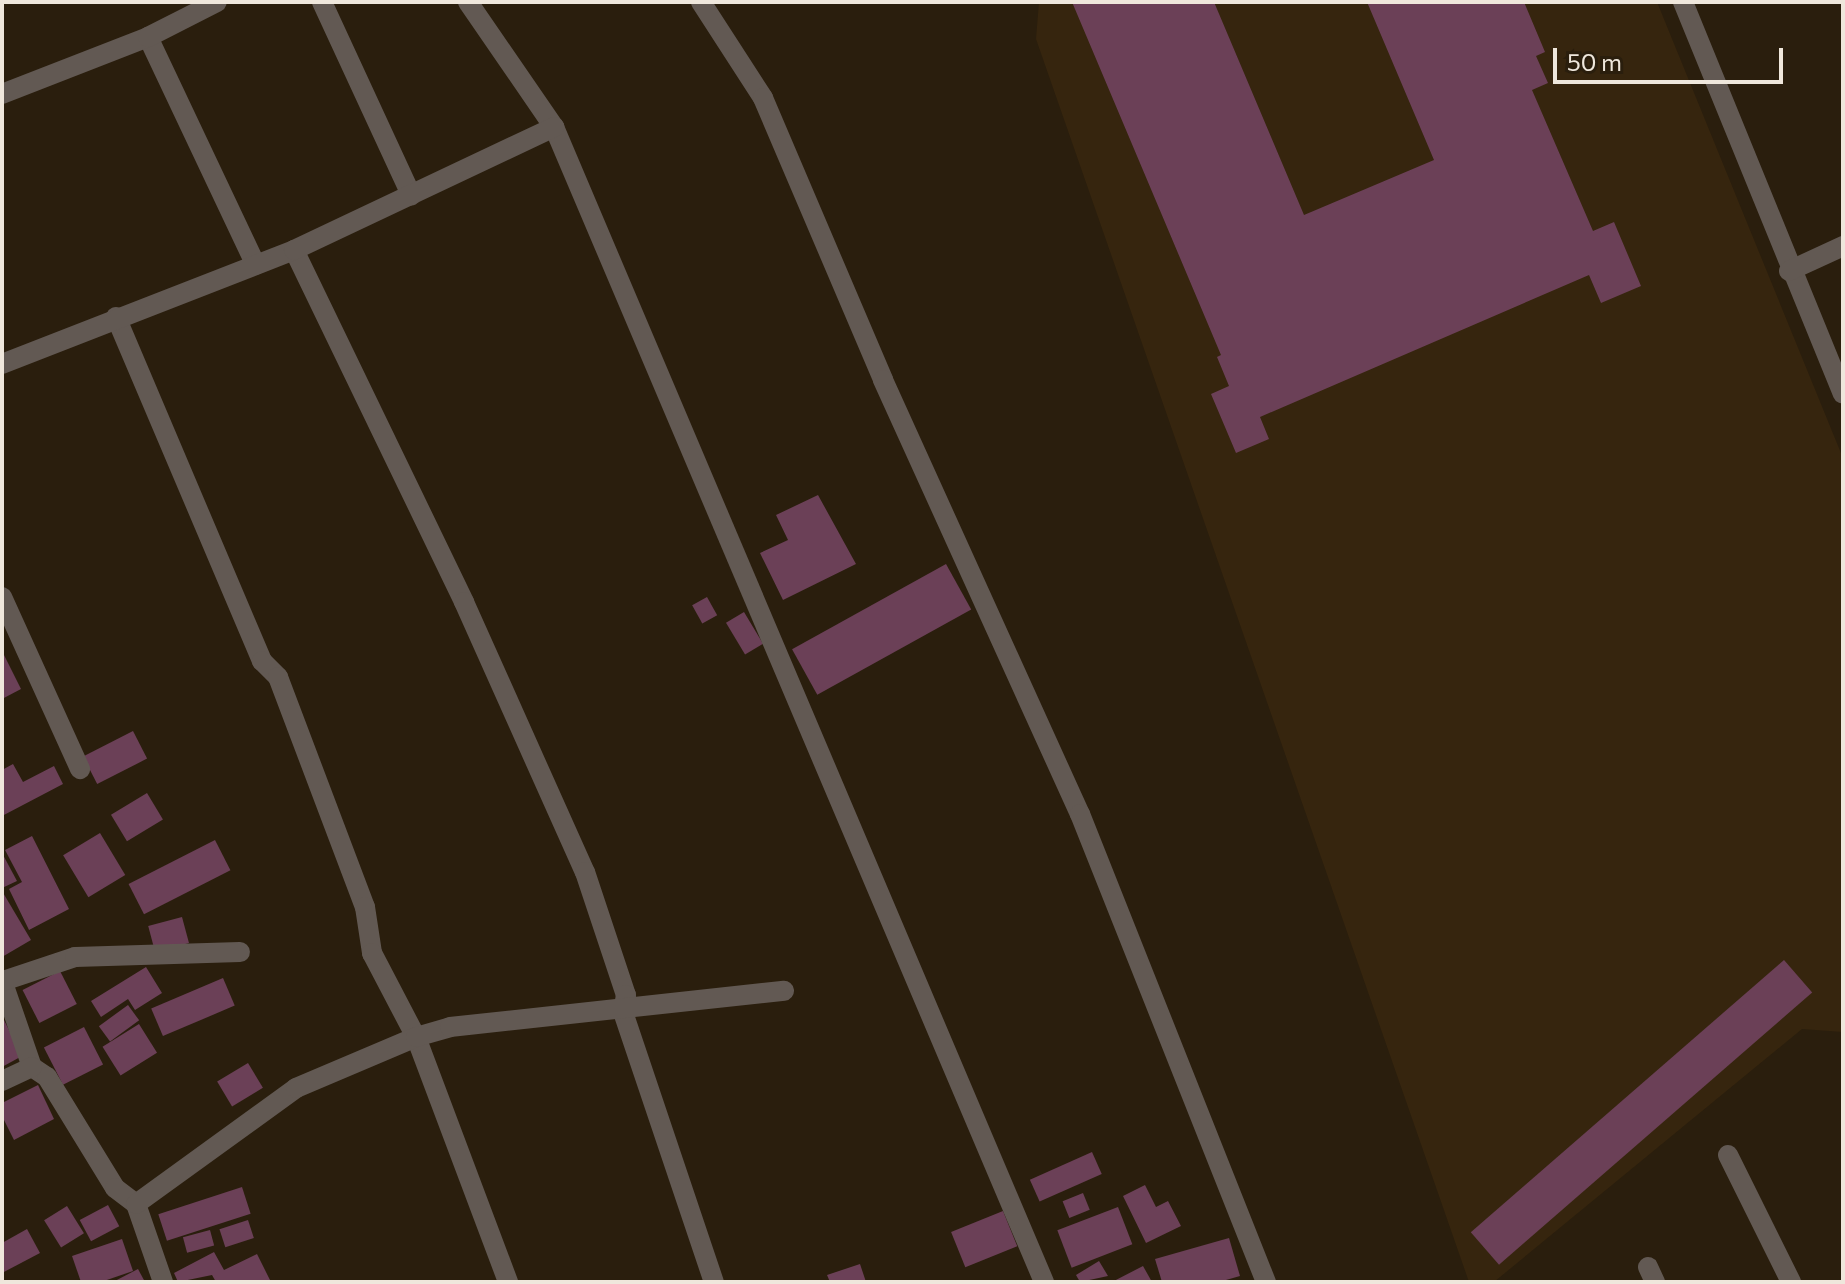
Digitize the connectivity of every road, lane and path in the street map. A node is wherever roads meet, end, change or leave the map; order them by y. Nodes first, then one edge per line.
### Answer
1 (217, 2) edge
2 (322, 2) edge
3 (468, 2) edge
4 (701, 2) edge
5 (1683, 2) edge
6 (148, 37) junction
7 (2, 94) edge
8 (554, 127) junction
9 (411, 195) junction
10 (1843, 246) edge
11 (294, 250) junction
12 (256, 265) junction
13 (1789, 271) junction
14 (116, 317) junction
15 (2, 364) edge
16 (1843, 394) edge
17 (2, 597) edge
18 (80, 769) dead end
19 (240, 952) dead end
20 (3, 980) edge
21 (784, 991) dead end
22 (623, 1012) junction
23 (416, 1037) junction
24 (32, 1067) junction
25 (2, 1081) edge
26 (1728, 1155) dead end
27 (136, 1204) junction
28 (163, 1282) edge
29 (508, 1282) edge
30 (714, 1282) edge
31 (1044, 1282) edge
32 (1266, 1282) edge
33 (1791, 1282) edge

1 - 6 street
2 - 9 street
3 - 8 street
4 - 32 street
5 - 13 street
6 - 7 street
6 - 12 street
8 - 9 street
8 - 31 street
9 - 11 street
10 - 13 street
11 - 12 street
11 - 22 street
12 - 14 street
13 - 16 street
14 - 15 street
14 - 23 street
17 - 18 street
19 - 20 street
20 - 24 street
21 - 22 street
22 - 23 street
22 - 30 street
23 - 27 street
23 - 29 street
24 - 25 street
24 - 27 street
26 - 33 street
27 - 28 street

